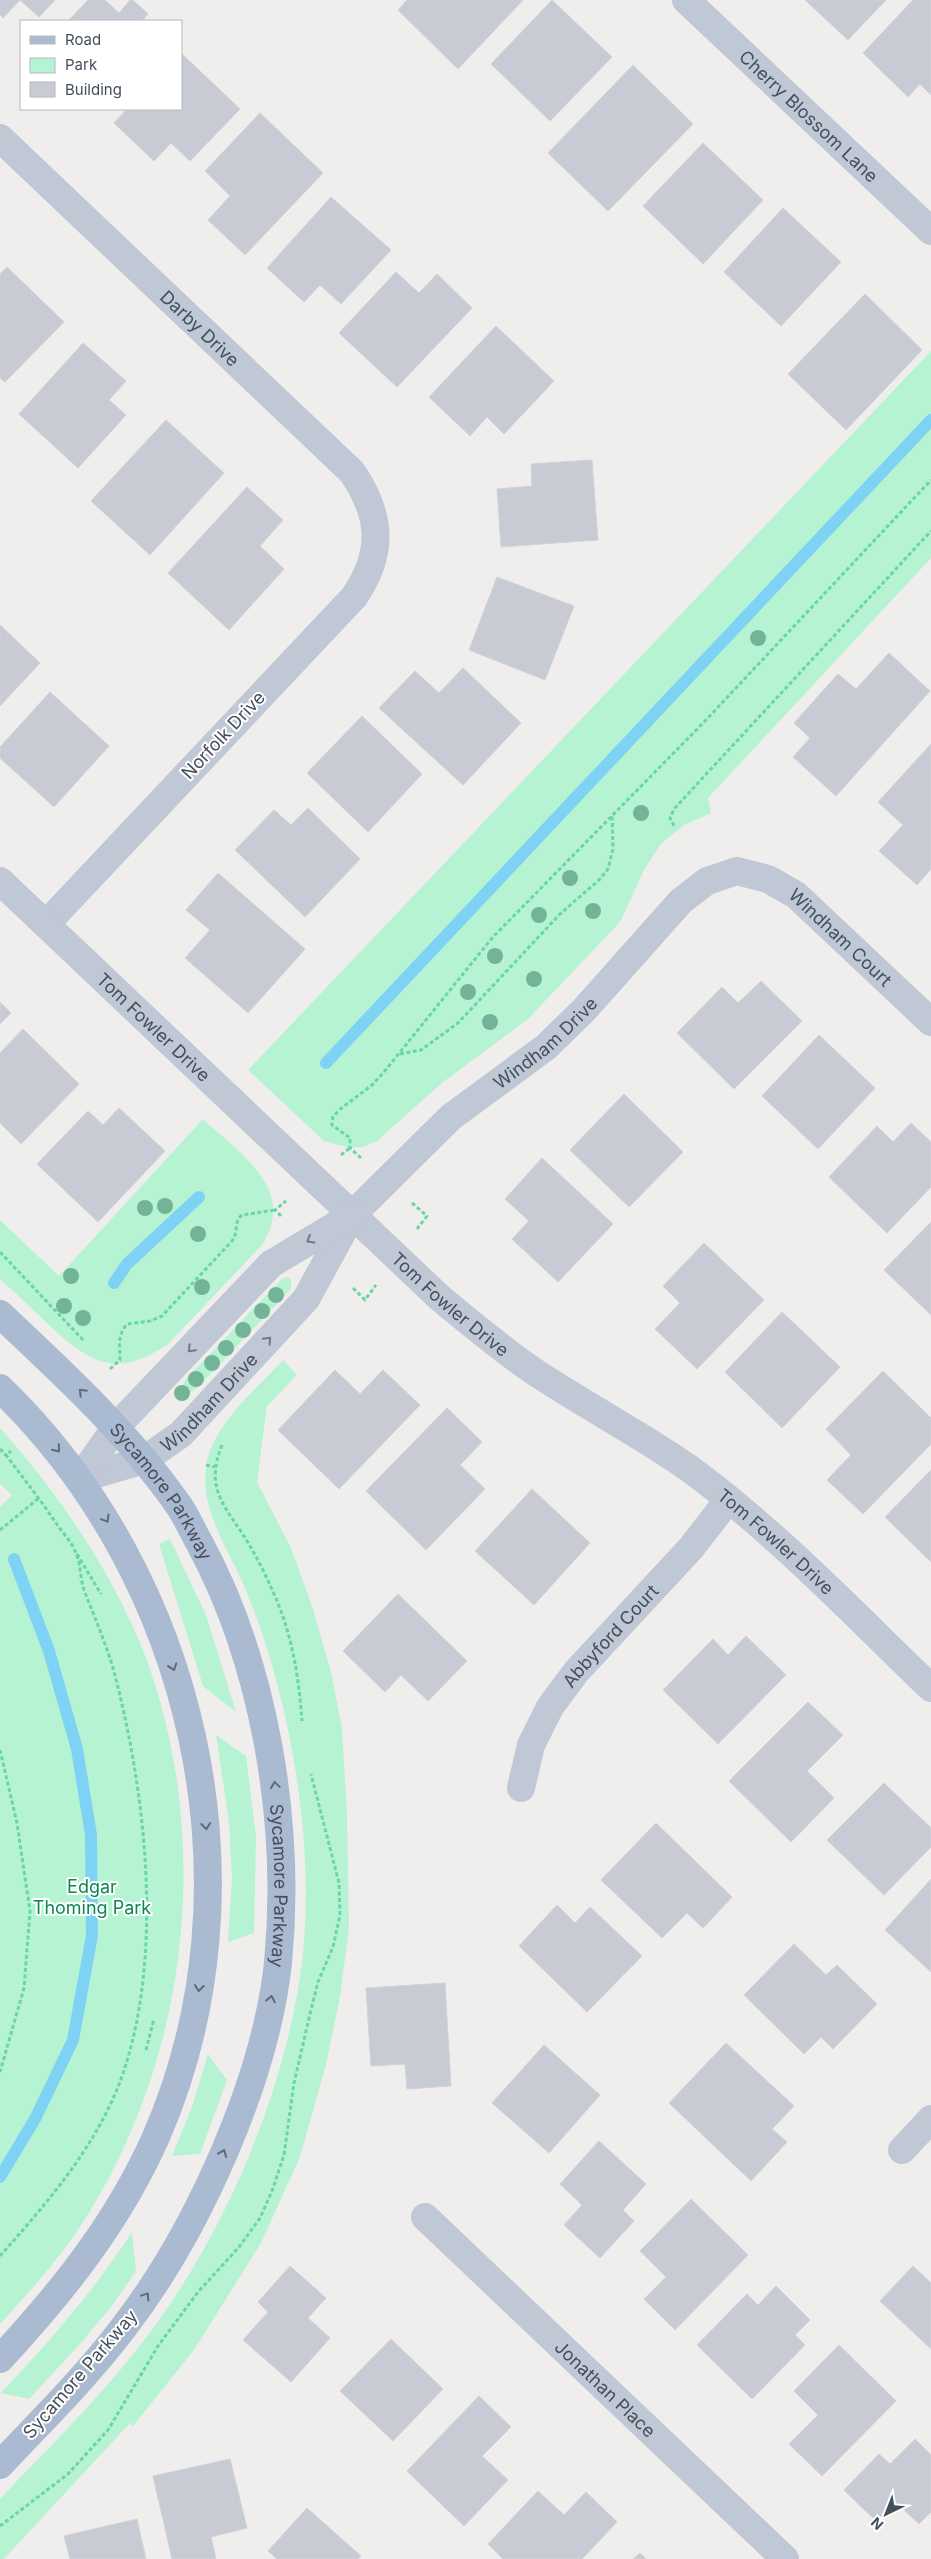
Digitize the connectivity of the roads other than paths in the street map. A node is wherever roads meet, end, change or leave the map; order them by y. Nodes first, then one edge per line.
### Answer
1 (686, 0) edge
2 (0, 138) edge
3 (931, 231) edge
4 (375, 533) joint
5 (737, 871) joint
6 (0, 881) edge
7 (46, 924) junction
8 (931, 1022) edge
9 (352, 1216) junction
10 (0, 1314) edge
11 (0, 1388) edge
12 (116, 1427) junction
13 (144, 1460) junction
14 (79, 1479) junction
15 (728, 1499) junction
16 (931, 1688) edge
17 (521, 1788) dead end
18 (931, 2119) edge
19 (902, 2150) dead end
20 (425, 2217) dead end
21 (0, 2359) edge
22 (0, 2465) edge
23 (784, 2559) edge

1 - 3 street, Cherry Blossom Lane
2 - 4 street, Darby Drive
4 - 7 street, Norfolk Drive
5 - 8 street, Windham Court
5 - 9 street, Windham Drive
6 - 7 street, Tom Fowler Drive
7 - 9 street, Tom Fowler Drive
9 -> 12 street, Windham Drive
13 -> 9 street, Windham Drive
9 - 15 street, Tom Fowler Drive
12 -> 10 main road, Sycamore Parkway
11 -> 14 main road
12 - 13 main road, Sycamore Parkway
12 - 14 street, Windham Drive
13 - 14 street, Windham Drive
22 -> 13 main road, Sycamore Parkway
14 -> 21 main road
15 - 16 street, Tom Fowler Drive
15 - 17 street, Abbyford Court
18 - 19 street
20 - 23 street, Jonathan Place

